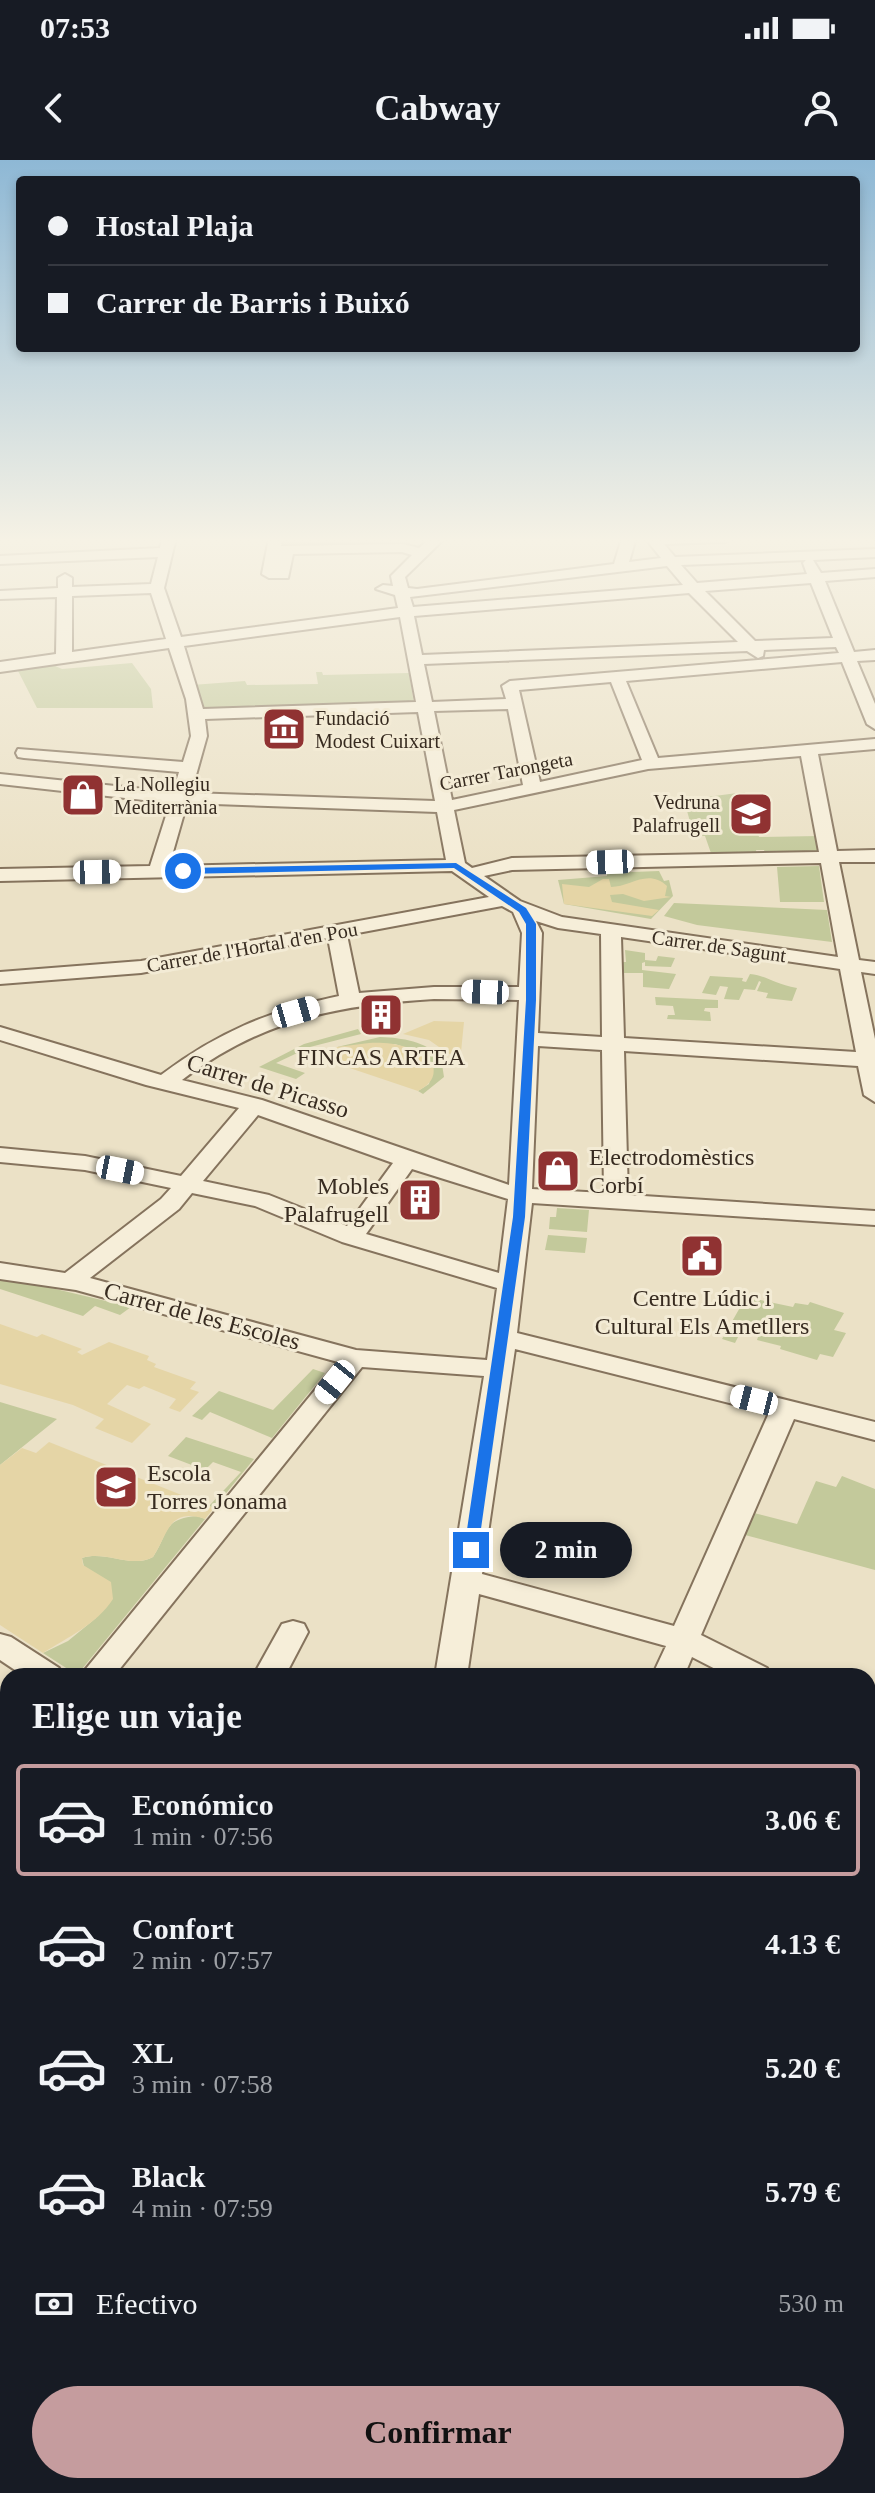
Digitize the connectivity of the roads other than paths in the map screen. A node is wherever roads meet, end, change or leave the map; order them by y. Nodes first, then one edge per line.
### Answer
1 (64, 647) edge
2 (140, 647) edge
3 (176, 647) edge
4 (412, 647) edge
5 (728, 647) edge
6 (751, 647) edge
7 (771, 647) edge
8 (843, 647) edge
9 (844, 650) junction
10 (875, 655) edge
11 (493, 656) junction
12 (64, 658) junction
13 (414, 660) junction
14 (770, 663) junction
15 (0, 667) edge
16 (617, 677) junction
17 (510, 686) junction
18 (516, 704) junction
19 (423, 707) junction
20 (197, 714) junction
21 (875, 724) edge
22 (875, 744) edge
23 (808, 749) junction
24 (24, 753) dead end
25 (652, 764) junction
26 (191, 768) junction
27 (0, 779) edge
28 (533, 790) junction
29 (179, 797) junction
30 (445, 807) junction
31 (875, 856) edge
32 (829, 857) junction
33 (158, 871) junction
34 (478, 873) junction
35 (0, 875) edge
36 (525, 913) junction
37 (611, 930) junction
38 (336, 932) junction
39 (851, 960) edge
40 (0, 978) edge
41 (531, 994) junction
42 (350, 1000) junction
43 (0, 1033) edge
44 (529, 1039) junction
45 (613, 1044) junction
46 (872, 1060) edge
47 (165, 1083) junction
48 (875, 1095) edge
49 (254, 1105) junction
50 (0, 1155) edge
51 (408, 1158) junction
52 (189, 1184) junction
53 (520, 1195) junction
54 (616, 1202) junction
55 (875, 1218) edge
56 (351, 1237) junction
57 (0, 1271) edge
58 (71, 1281) junction
59 (511, 1284) junction
60 (503, 1338) junction
61 (355, 1358) junction
62 (499, 1369) junction
63 (785, 1408) junction
64 (875, 1431) edge
65 (466, 1580) junction
66 (293, 1632) dead end
67 (685, 1640) junction
68 (0, 1645) edge
69 (36, 1668) edge
70 (103, 1668) edge
71 (273, 1668) edge
72 (452, 1668) edge
73 (672, 1668) edge
74 (740, 1668) edge

1 - 12 street
2 - 12 street
3 - 20 street
4 - 13 street
5 - 11 street
6 - 14 street
7 - 9 street
8 - 9 street
9 - 10 street
9 - 14 street
9 - 21 street
11 - 13 street
11 - 17 street
12 - 15 street
13 - 19 street
14 - 16 street
16 - 17 street
16 - 25 street
17 - 18 street
18 - 19 street
18 - 28 street
19 - 20 street
19 - 30 street
20 - 26 street
22 - 23 street, Carrer Tarongeta
23 - 25 street, Carrer Tarongeta
23 - 32 street
24 - 26 street
25 - 28 street, Carrer Tarongeta
26 - 29 street
27 - 29 street, Carrer Tarongeta
28 - 30 street, Carrer Tarongeta
29 - 30 street, Carrer Tarongeta
29 - 33 street
30 - 34 street
31 - 32 street
32 - 34 street
32 - 39 street
33 - 34 street
33 - 35 street
34 - 36 street
36 - 37 street, Carrer de Sagunt
36 - 38 street, Carrer de l'Hortal d'en Pou
36 - 39 street, Carrer de Sagunt
36 - 41 street
37 - 39 street, Carrer de Sagunt
37 - 45 street
38 - 40 street, Carrer de l'Hortal d'en Pou
38 - 42 street
39 - 46 street
41 - 42 street
41 - 44 street
42 - 47 street
43 - 47 street, Carrer de Picasso
44 - 45 street
44 - 53 street
45 - 46 street
45 - 54 street
46 - 48 street
47 - 49 street, Carrer de Picasso
49 - 51 street, Carrer de Picasso
49 - 52 street
50 - 52 street
51 - 53 street, Carrer de Picasso
51 - 56 street
52 - 56 street
52 - 58 street
53 - 54 street, Carrer de Picasso
53 - 59 street
54 - 55 street, Carrer de Picasso
56 - 59 street
57 - 58 street, Carrer de les Escoles
58 - 61 street, Carrer de les Escoles
59 - 60 street
60 - 62 street
60 - 63 street
61 - 62 street, Carrer de les Escoles
61 - 70 street
62 - 65 street
63 - 64 street
63 - 67 street
65 - 67 street
65 - 72 street
66 - 71 street
67 - 73 street
67 - 74 street
68 - 69 street

